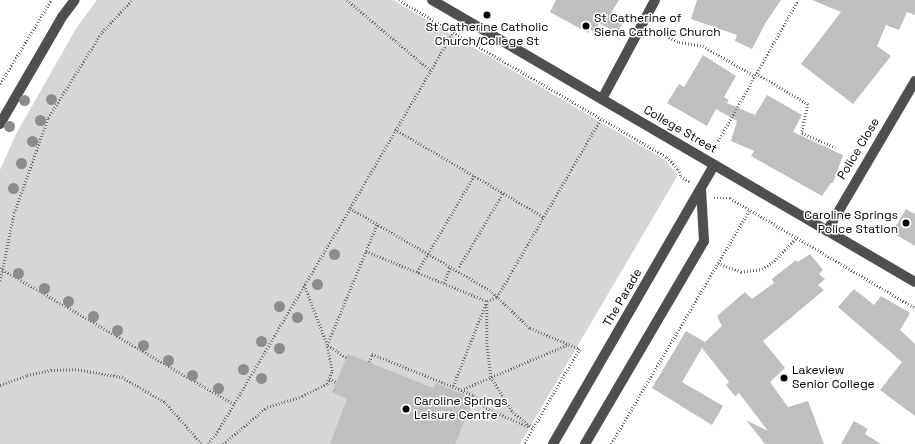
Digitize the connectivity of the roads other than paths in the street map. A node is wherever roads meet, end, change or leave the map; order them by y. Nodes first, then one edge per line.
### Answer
1 (74, 0) edge
2 (432, 0) edge
3 (655, 0) edge
4 (915, 81) edge
5 (602, 99) junction
6 (0, 124) edge
7 (714, 165) junction
8 (701, 189) junction
9 (827, 231) junction
10 (915, 282) edge
11 (553, 444) edge
12 (585, 444) edge

1 - 6 street
2 - 5 street, College Street
3 - 5 street
4 - 9 street, Police Close
5 - 7 street, College Street
7 - 8 street, The Parade
7 - 9 street, College Street
8 - 11 street, The Parade
8 - 12 street
9 - 10 street, College Street

